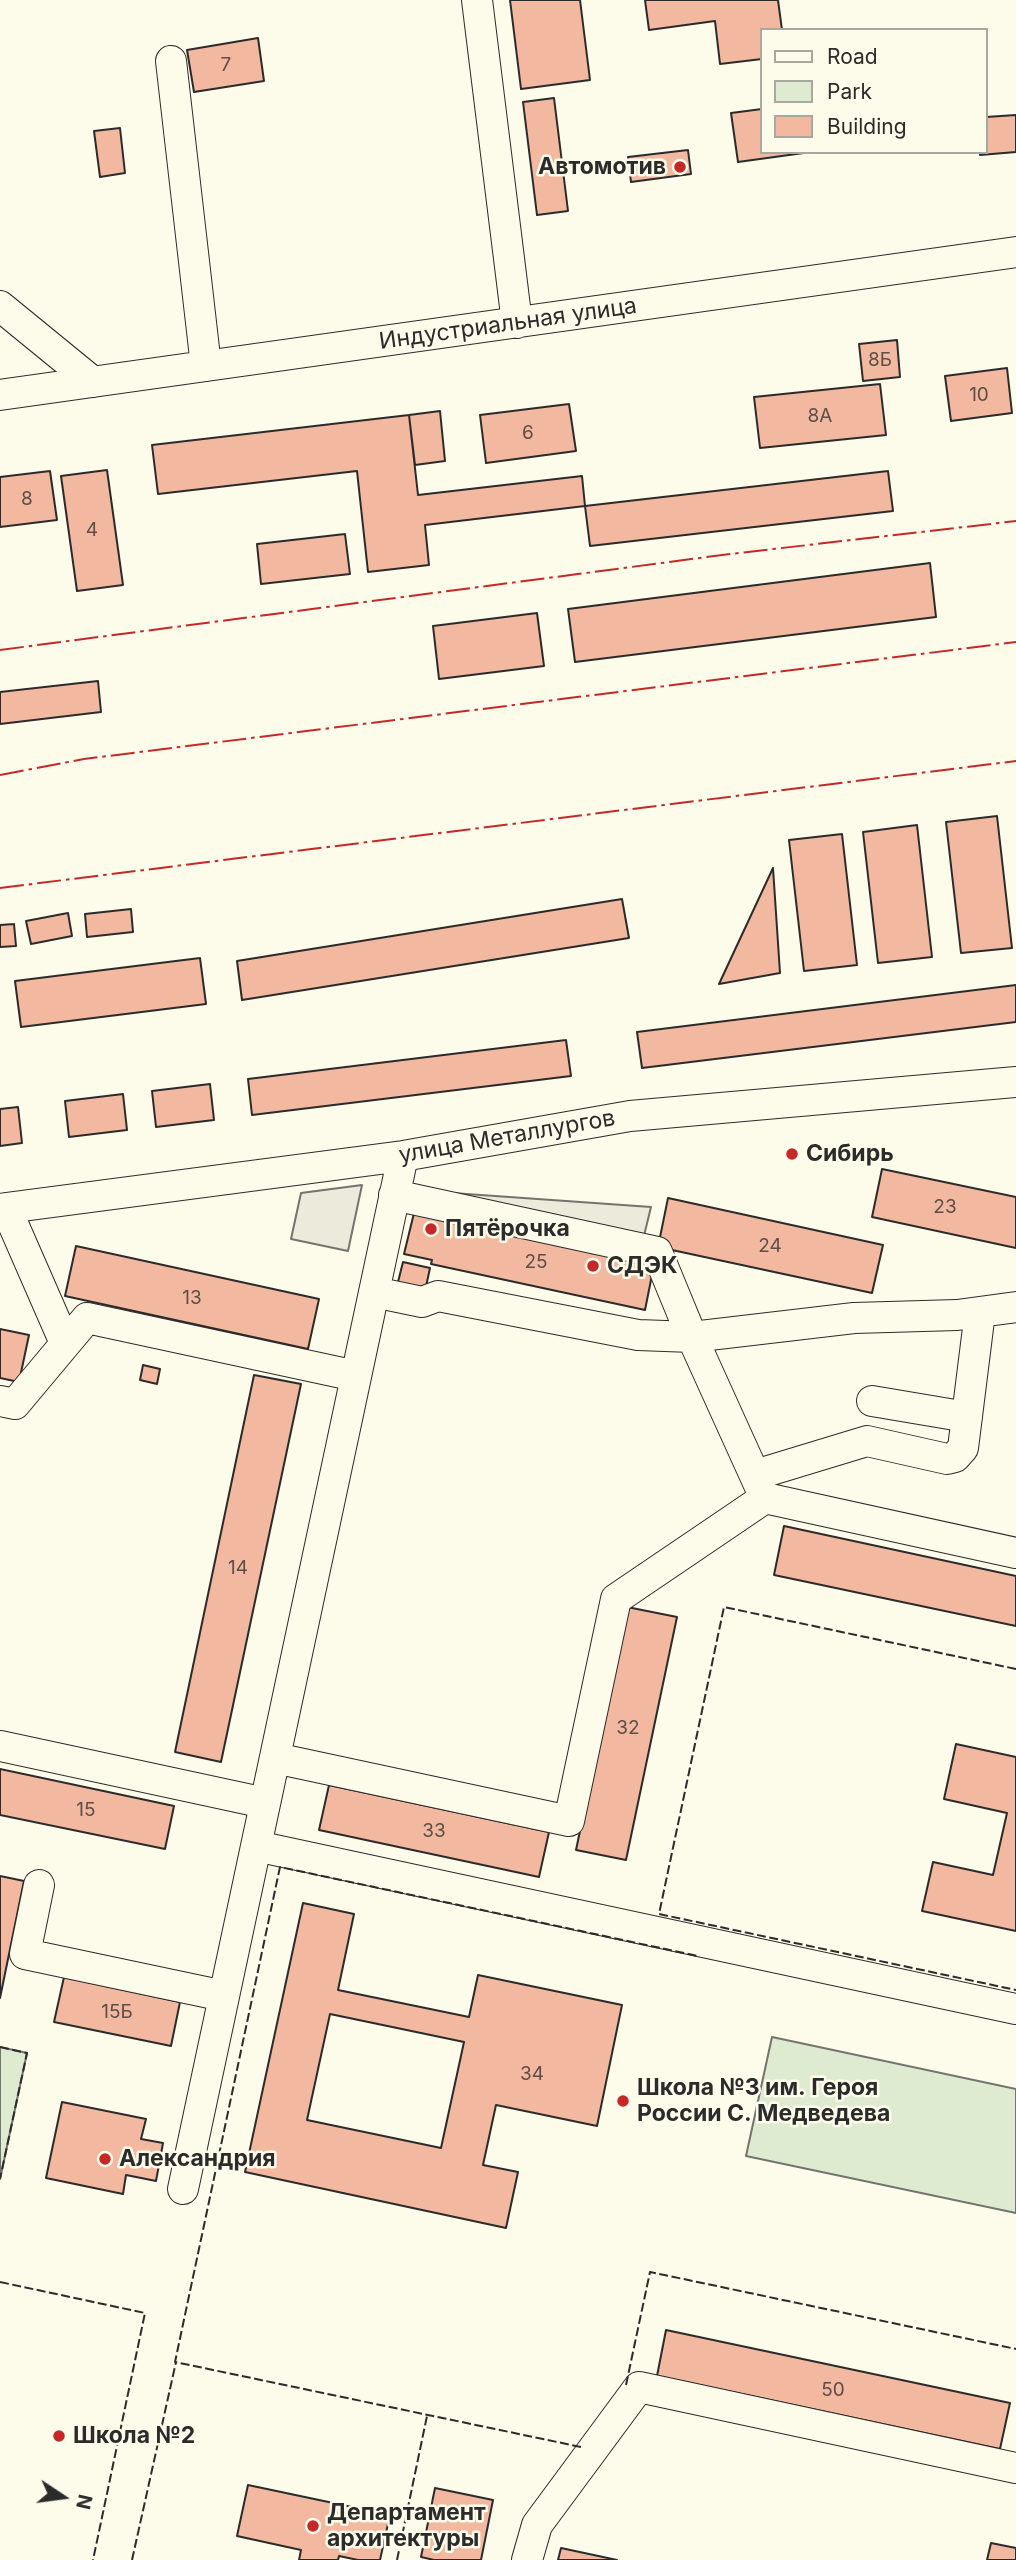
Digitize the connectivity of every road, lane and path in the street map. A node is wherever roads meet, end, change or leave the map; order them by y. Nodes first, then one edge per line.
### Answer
1 (477, 0) edge
2 (171, 61) dead end
3 (1016, 252) edge
4 (0, 306) edge
5 (517, 323) junction
6 (206, 366) junction
7 (93, 382) junction
8 (0, 395) edge
9 (1016, 1082) edge
10 (403, 1156) junction
11 (394, 1195) junction
12 (3, 1209) edge
13 (374, 1292) junction
14 (1016, 1307) edge
15 (981, 1312) junction
16 (692, 1337) junction
17 (65, 1343) junction
18 (356, 1376) junction
19 (0, 1401) edge
20 (872, 1401) dead end
21 (967, 1416) junction
22 (760, 1486) junction
23 (1016, 1553) edge
24 (0, 1746) edge
25 (275, 1758) junction
26 (265, 1803) junction
27 (256, 1846) junction
28 (39, 1885) dead end
29 (224, 1996) junction
30 (1016, 2009) edge
31 (183, 2189) dead end
32 (1016, 2468) edge
33 (527, 2560) edge

1 - 5 street
2 - 6 street
3 - 5 street, Индустриальная улица
4 - 7 street
5 - 6 street, Индустриальная улица
6 - 7 street, Индустриальная улица
7 - 8 street, Индустриальная улица
9 - 10 street, улица Металлургов
10 - 11 street
10 - 12 street, улица Металлургов
11 - 13 street
11 - 16 street
12 - 17 street
13 - 16 street
13 - 18 street
14 - 15 street
15 - 16 street
15 - 21 street
16 - 22 street
17 - 18 street
17 - 19 street
18 - 25 street
20 - 21 street
21 - 22 street
22 - 23 street
22 - 25 street
24 - 26 street
25 - 26 street
26 - 27 street
27 - 29 street
27 - 30 street
28 - 29 street
29 - 31 street
32 - 33 street

